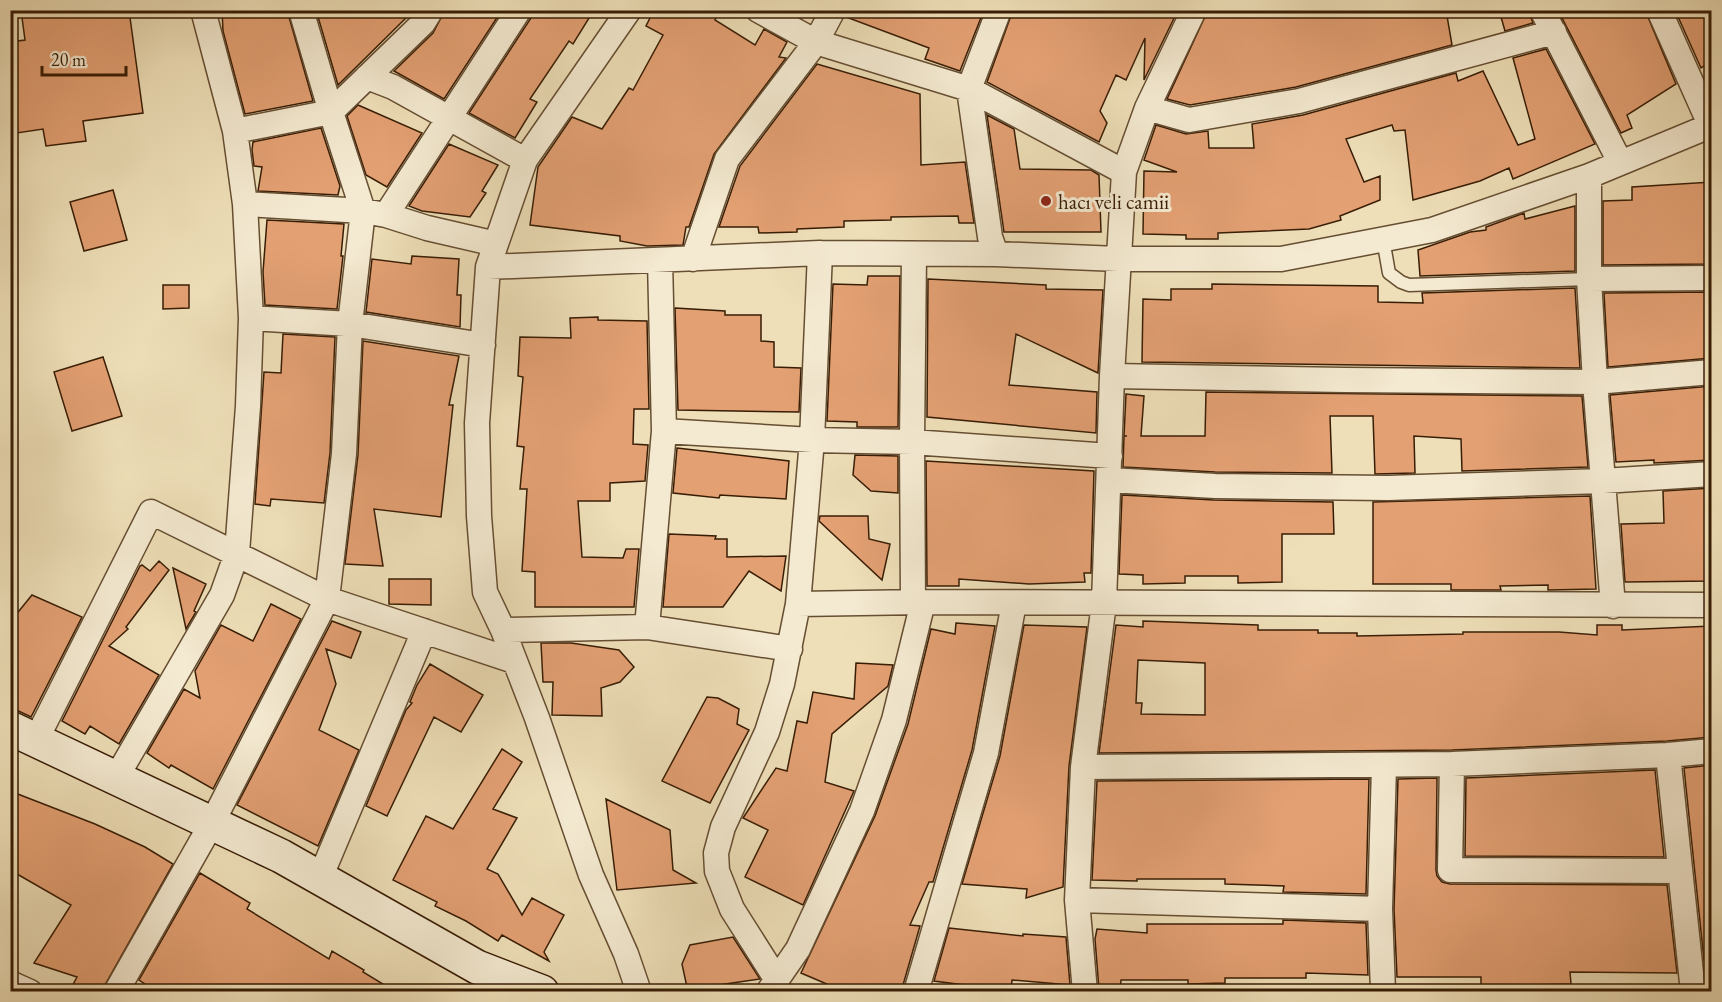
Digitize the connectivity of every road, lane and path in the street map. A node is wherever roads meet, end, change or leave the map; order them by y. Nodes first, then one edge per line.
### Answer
1 (203, 10) edge
2 (301, 10) edge
3 (431, 10) edge
4 (519, 10) edge
5 (629, 10) edge
6 (758, 10) edge
7 (833, 10) edge
8 (999, 10) edge
9 (1194, 10) edge
10 (1542, 10) edge
11 (1659, 10) edge
12 (1554, 32) junction
13 (816, 42) junction
14 (367, 77) junction
15 (969, 89) junction
16 (1147, 108) junction
17 (331, 112) junction
18 (449, 118) junction
19 (1711, 126) edge
20 (235, 131) junction
21 (525, 160) junction
22 (1620, 162) junction
23 (1124, 172) junction
24 (1589, 176) junction
25 (245, 204) junction
26 (375, 213) junction
27 (1383, 239) junction
28 (496, 244) junction
29 (820, 253) junction
30 (914, 254) junction
31 (996, 254) junction
32 (693, 259) junction
33 (1118, 259) junction
34 (660, 260) junction
35 (488, 267) junction
36 (1712, 278) edge
37 (1589, 279) junction
38 (251, 318) junction
39 (350, 324) junction
40 (483, 345) junction
41 (1712, 372) edge
42 (1112, 376) junction
43 (1595, 382) junction
44 (664, 432) junction
45 (812, 440) junction
46 (912, 442) junction
47 (1110, 456) junction
48 (1712, 474) edge
49 (1109, 480) junction
50 (1603, 481) junction
51 (237, 553) junction
52 (327, 599) junction
53 (918, 602) junction
54 (1014, 603) junction
55 (1104, 603) junction
56 (798, 604) junction
57 (1712, 605) edge
58 (1613, 606) junction
59 (647, 627) junction
60 (503, 630) junction
61 (424, 631) junction
62 (790, 649) junction
63 (514, 661) junction
64 (23, 734) edge
65 (1712, 751) edge
66 (1668, 755) junction
67 (1452, 764) junction
68 (1384, 766) junction
69 (1083, 767) junction
70 (116, 778) junction
71 (212, 823) junction
72 (1679, 871) junction
73 (320, 878) junction
74 (1077, 900) junction
75 (1380, 909) junction
76 (477, 967) junction
77 (10, 982) edge
78 (773, 986) edge
79 (30, 992) edge
80 (116, 992) edge
81 (504, 992) edge
82 (542, 992) edge
83 (639, 992) edge
84 (916, 992) edge
85 (1086, 992) edge
86 (1383, 992) edge
87 (1693, 992) edge

1 - 20 street
2 - 17 street
3 - 14 street
4 - 18 street
5 - 21 street
6 - 13 street
7 - 13 street
8 - 15 street
9 - 16 street
10 - 12 street
11 - 19 street
12 - 16 street
12 - 22 street
13 - 15 street
13 - 32 street
14 - 17 street
14 - 18 street
15 - 23 street
15 - 31 street
16 - 23 street
17 - 20 street
17 - 26 street
18 - 21 street
18 - 26 street
19 - 22 street
20 - 25 street
21 - 28 street
22 - 24 street
23 - 33 street
24 - 27 street
24 - 37 street
25 - 26 street
25 - 38 street
26 - 28 street
26 - 39 street
27 - 33 street
27 - 37 lane
28 - 35 street
29 - 30 street
29 - 32 street
29 - 45 street
30 - 31 street
30 - 46 street
31 - 33 street
32 - 34 street
33 - 42 street
34 - 35 street
34 - 44 street
35 - 40 street
36 - 37 street
37 - 43 street
38 - 39 street
38 - 51 street
39 - 40 street
39 - 52 street
40 - 60 street
41 - 43 street
42 - 43 street
42 - 47 street
43 - 50 street
44 - 45 street
44 - 59 street
45 - 46 street
45 - 56 street
46 - 47 street
46 - 53 street
47 - 49 street
48 - 50 street
49 - 50 street
49 - 55 street
50 - 58 street
51 - 52 street
51 - 64 street
51 - 70 street
52 - 61 street
52 - 71 street
53 - 54 street
53 - 56 street
53 - 78 street
54 - 55 street
54 - 84 street
55 - 58 street
55 - 69 street
56 - 62 street
57 - 58 street
59 - 60 street
59 - 62 street
60 - 63 street
61 - 63 street
61 - 73 street
62 - 78 street
63 - 83 street
64 - 70 main road
65 - 66 street
66 - 67 street
66 - 72 street
67 - 68 street
67 - 72 street
68 - 69 street
68 - 75 street
69 - 74 street
70 - 71 main road
71 - 73 main road
71 - 80 street
72 - 87 street
73 - 76 main road
74 - 75 street
74 - 85 street
75 - 86 street
76 - 81 main road
76 - 82 main road
77 - 79 street

